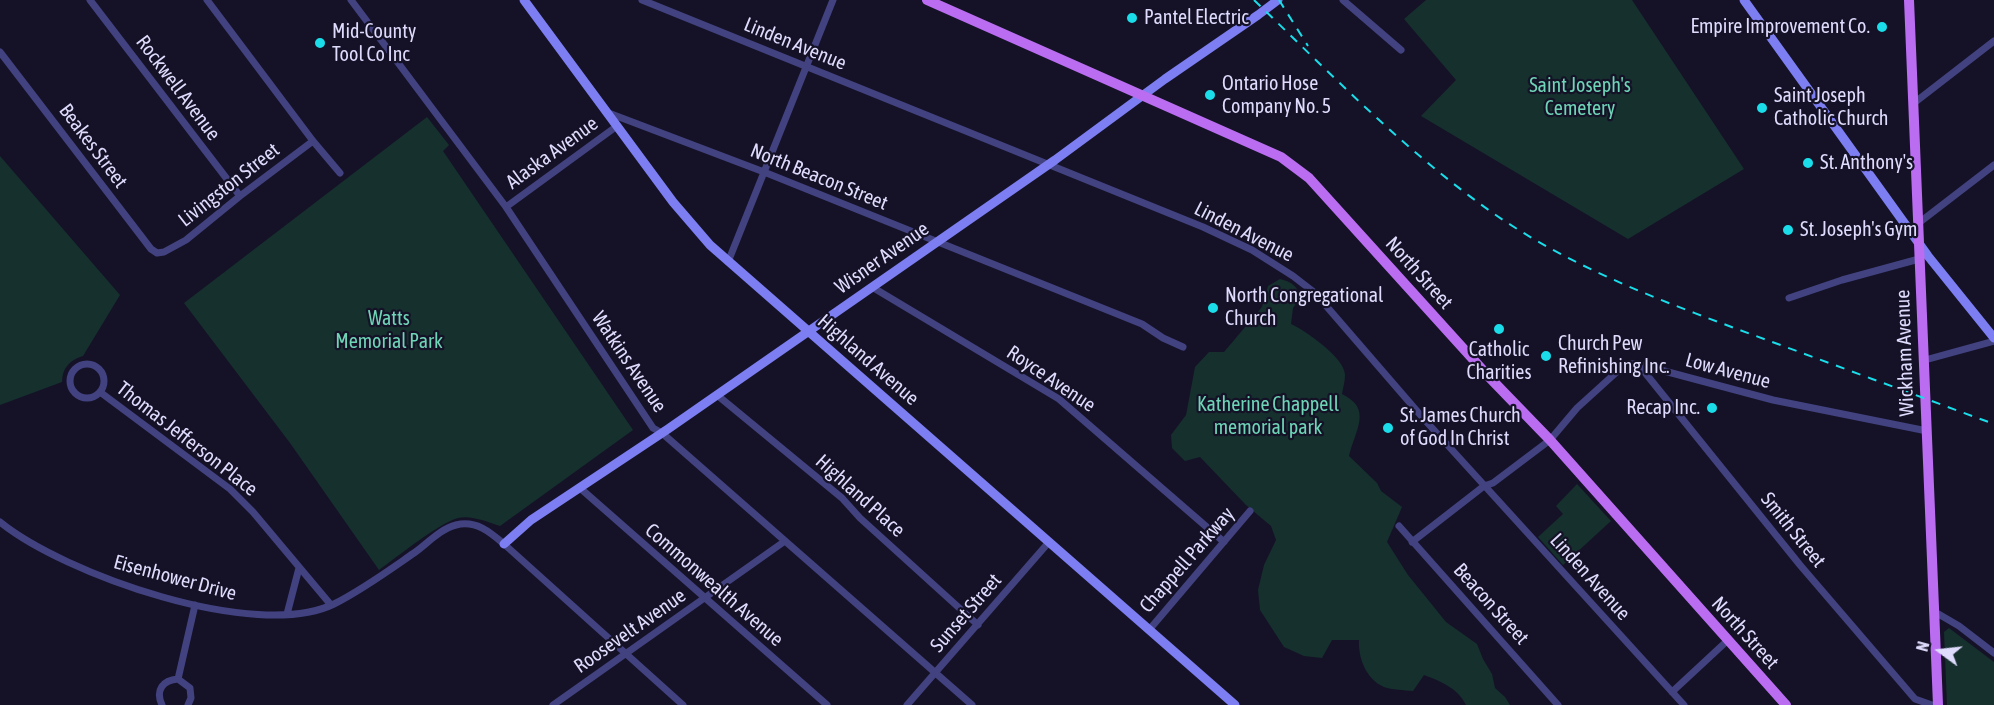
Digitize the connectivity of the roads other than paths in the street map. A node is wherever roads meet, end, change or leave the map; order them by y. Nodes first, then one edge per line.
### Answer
1 (90, 0) edge
2 (207, 0) edge
3 (351, 0) edge
4 (524, 0) edge
5 (642, 0) edge
6 (833, 0) edge
7 (927, 0) edge
8 (1343, 0) edge
9 (1744, 0) edge
10 (1909, 0) edge
11 (1275, 1) edge
12 (1994, 41) edge
13 (1401, 50) dead end
14 (0, 52) edge
15 (806, 66) junction
16 (1143, 95) junction
17 (1914, 103) junction
18 (606, 112) junction
19 (617, 126) junction
20 (314, 141) junction
21 (1049, 164) junction
22 (1994, 165) edge
23 (764, 172) junction
24 (340, 173) dead end
25 (240, 196) junction
26 (506, 207) junction
27 (1920, 222) junction
28 (937, 242) junction
29 (1919, 242) junction
30 (164, 252) joint
31 (1919, 259) junction
32 (728, 262) junction
33 (872, 287) junction
34 (1789, 298) dead end
35 (807, 331) junction
36 (1994, 339) edge
37 (1183, 347) dead end
38 (1925, 360) junction
39 (1638, 364) junction
40 (100, 392) junction
41 (717, 394) junction
42 (1926, 431) junction
43 (662, 433) junction
44 (1550, 440) junction
45 (1484, 486) junction
46 (580, 488) junction
47 (1250, 511) dead end
48 (0, 522) edge
49 (1399, 526) dead end
50 (785, 541) junction
51 (1049, 542) junction
52 (1224, 542) junction
53 (1413, 542) junction
54 (504, 544) junction
55 (299, 568) junction
56 (705, 599) junction
57 (195, 605) junction
58 (331, 605) junction
59 (1935, 612) junction
60 (287, 614) junction
61 (978, 625) junction
62 (1149, 630) junction
63 (1728, 640) junction
64 (1994, 653) edge
65 (626, 654) junction
66 (936, 673) junction
67 (178, 679) junction
68 (1672, 692) junction
69 (162, 705) edge
70 (188, 705) edge
71 (553, 705) edge
72 (682, 705) edge
73 (827, 705) edge
74 (907, 705) edge
75 (972, 705) edge
76 (1235, 705) edge
77 (1558, 705) edge
78 (1684, 705) edge
79 (1786, 705) edge
80 (1932, 705) edge
81 (1938, 705) edge

1 - 25 street, Rockwell Avenue
2 - 20 street
3 - 26 street, Watkins Avenue
4 - 18 street, Highland Avenue
5 - 15 street, Linden Avenue
6 - 15 street
7 - 16 main road, North Street
8 - 13 street
9 - 29 street
10 - 17 main road, Wickham Avenue
11 - 16 street, Wisner Avenue
12 - 17 street
14 - 30 street, Beakes Street
15 - 21 street, Linden Avenue
15 - 23 street
16 - 21 street, Wisner Avenue
16 - 44 main road, North Street
17 - 27 main road, Wickham Avenue
18 - 19 street, Highland Avenue
18 - 23 street, North Beacon Street
19 - 26 street, Alaska Avenue
19 - 32 street, Highland Avenue
20 - 24 street
20 - 25 street, Livingston Street
21 - 28 street, Wisner Avenue
21 - 45 street, Linden Avenue
22 - 27 street
23 - 28 street, North Beacon Street
23 - 32 street
25 - 30 street, Livingston Street
26 - 43 street, Watkins Avenue
27 - 29 main road, Wickham Avenue
28 - 33 street, Wisner Avenue
28 - 37 street, North Beacon Street
29 - 31 main road, Wickham Avenue
29 - 36 street
31 - 34 street
31 - 38 main road, Wickham Avenue
32 - 35 street, Highland Avenue
33 - 35 street, Wisner Avenue
33 - 52 street, Royce Avenue
35 - 41 street, Wisner Avenue
35 - 51 street, Highland Avenue
36 - 38 street
38 - 42 main road, Wickham Avenue
39 - 42 street, Low Avenue
39 - 44 street
39 - 80 street, Smith Street
40 - 40 street, Thomas Jefferson Place
40 - 55 street, Thomas Jefferson Place
41 - 43 street, Wisner Avenue
41 - 61 street, Highland Place
42 - 59 main road, Wickham Avenue
43 - 46 street, Wisner Avenue
43 - 50 street, Watkins Avenue
44 - 45 street
44 - 63 main road, North Street
45 - 53 street
45 - 68 street, Linden Avenue
46 - 54 street, Wisner Avenue
46 - 56 street, Commonwealth Avenue
47 - 52 street, Chappell Parkway
48 - 57 street, Eisenhower Drive
49 - 53 street, Beacon Street
50 - 56 street, Roosevelt Avenue
50 - 66 street, Watkins Avenue
51 - 61 street, Sunset Street
51 - 62 street, Highland Avenue
52 - 62 street, Chappell Parkway
53 - 77 street, Beacon Street
54 - 58 street, Eisenhower Drive
54 - 65 street
55 - 58 street, Thomas Jefferson Place
55 - 60 street
56 - 65 street, Roosevelt Avenue
56 - 73 street, Commonwealth Avenue
57 - 60 street, Eisenhower Drive
57 - 67 street
58 - 60 street, Eisenhower Drive
59 - 64 street
59 - 81 main road, Wickham Avenue
61 - 66 street, Sunset Street
62 - 76 street, Highland Avenue
63 - 68 street
63 - 79 main road, North Street
65 - 71 street, Roosevelt Avenue
65 - 72 street
66 - 74 street, Sunset Street
66 - 75 street, Watkins Avenue
67 - 69 street
67 - 70 street
68 - 78 street, Linden Avenue

